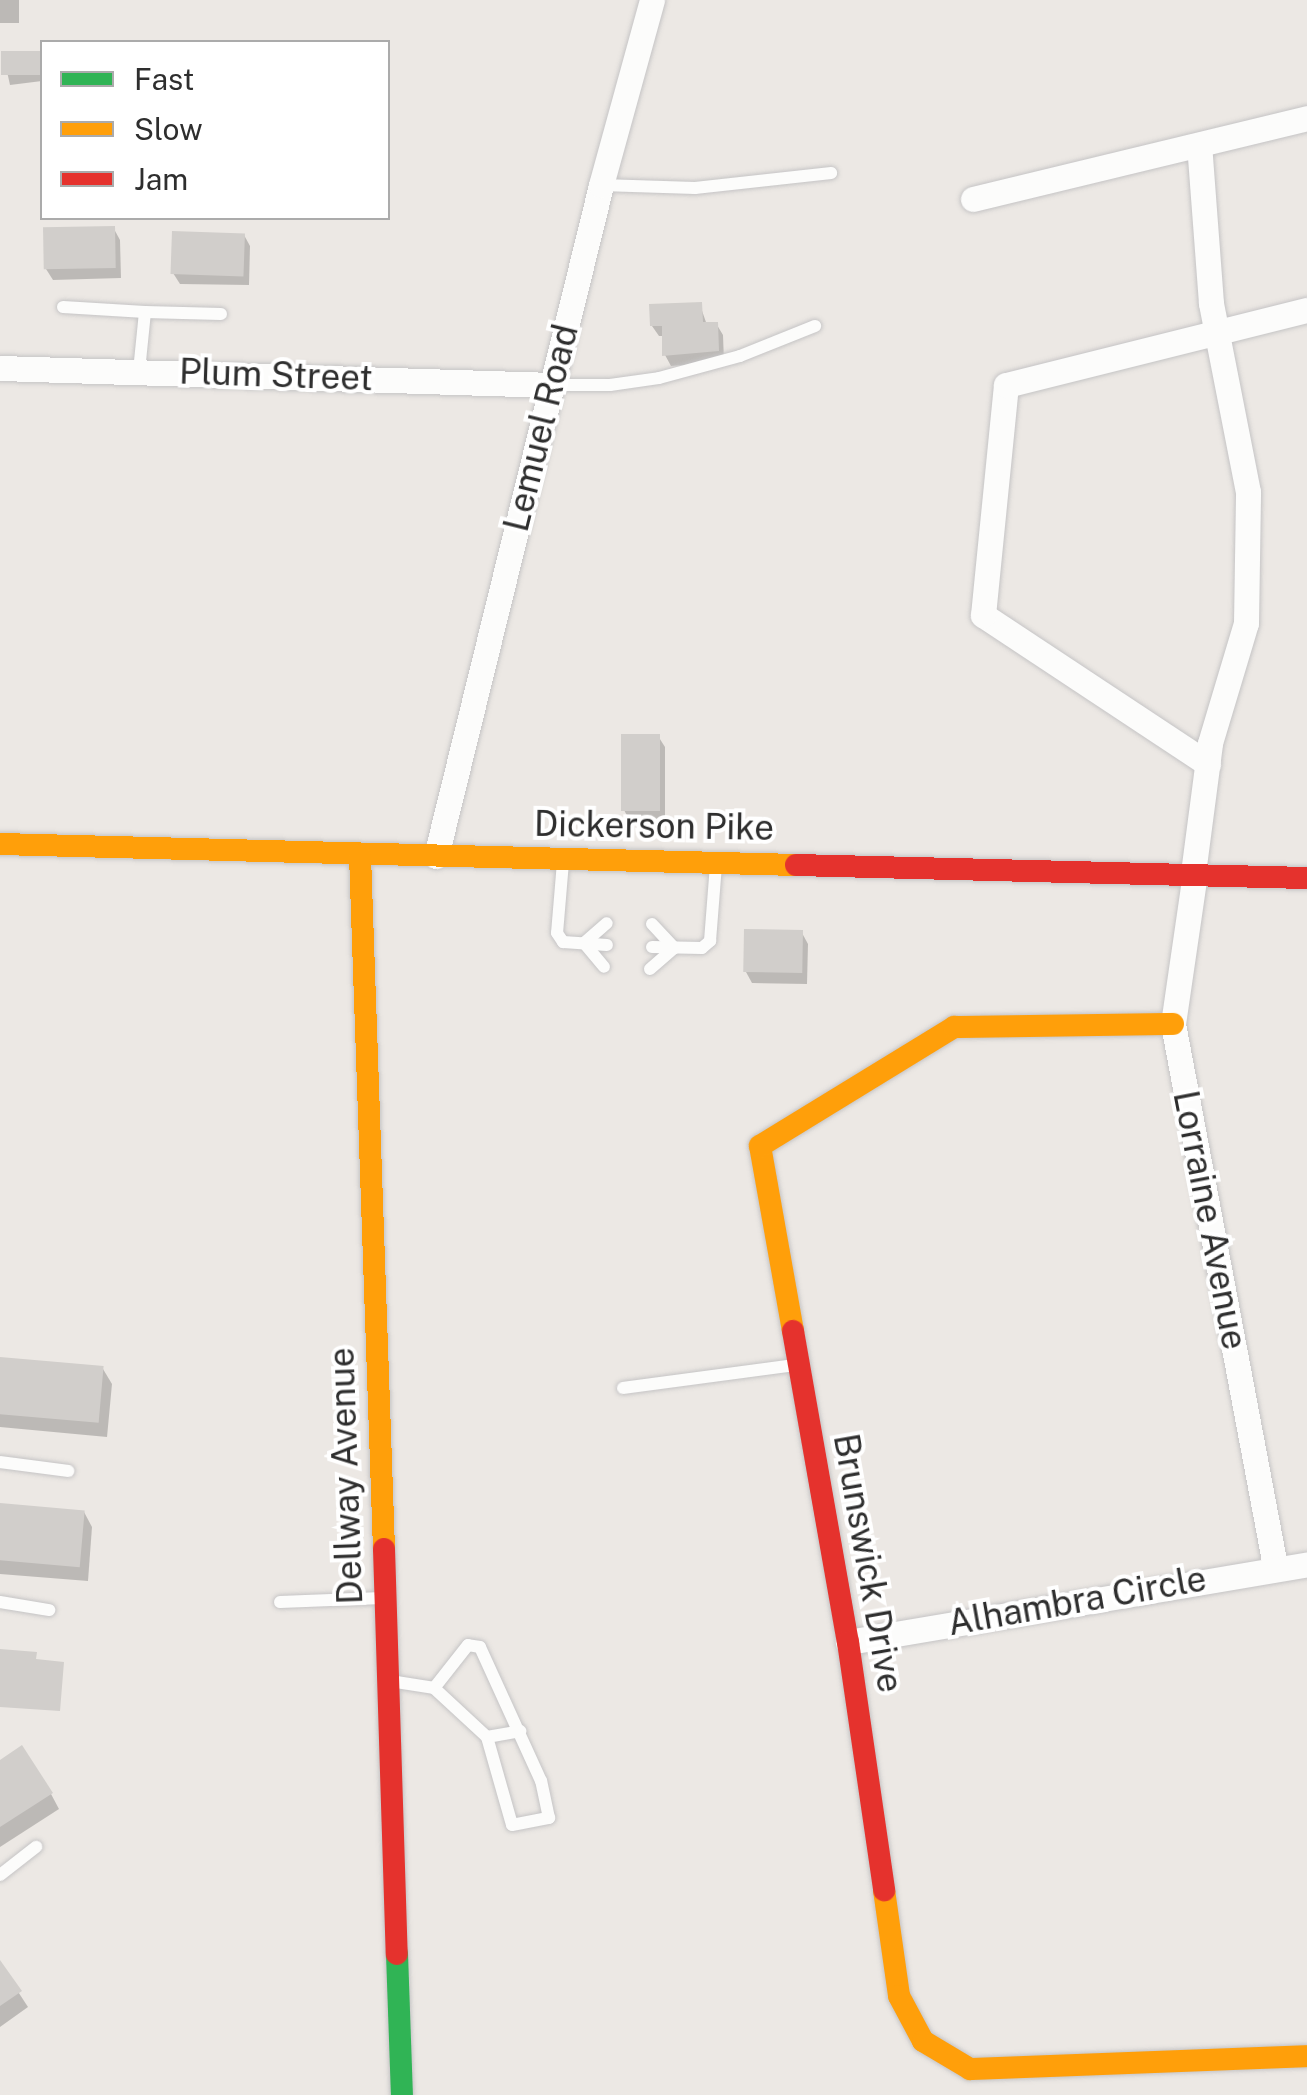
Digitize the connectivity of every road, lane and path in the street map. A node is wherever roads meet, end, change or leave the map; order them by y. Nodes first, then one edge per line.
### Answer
1 (652, 0) edge
2 (1307, 118) edge
3 (1199, 144) junction
4 (830, 173) dead end
5 (602, 185) junction
6 (973, 199) dead end
7 (64, 307) dead end
8 (1307, 310) edge
9 (145, 312) junction
10 (221, 314) dead end
11 (815, 326) dead end
12 (1217, 336) junction
13 (0, 368) edge
14 (139, 370) junction
15 (552, 385) junction
16 (1208, 764) junction
17 (0, 844) edge
18 (360, 855) junction
19 (436, 856) junction
20 (563, 859) junction
21 (716, 862) junction
22 (1194, 873) junction
23 (1307, 878) edge
24 (607, 923) dead end
25 (652, 924) dead end
26 (584, 943) junction
27 (607, 946) dead end
28 (652, 947) dead end
29 (674, 948) junction
30 (604, 967) dead end
31 (650, 968) dead end
32 (1174, 1024) junction
33 (798, 1365) junction
34 (623, 1388) dead end
35 (0, 1462) edge
36 (68, 1472) dead end
37 (1307, 1564) edge
38 (1275, 1566) junction
39 (385, 1598) junction
40 (0, 1602) edge
41 (280, 1602) dead end
42 (48, 1610) dead end
43 (848, 1642) junction
44 (388, 1681) junction
45 (434, 1688) junction
46 (520, 1731) junction
47 (487, 1737) junction
48 (36, 1847) dead end
49 (0, 1876) edge
50 (1307, 2056) edge
51 (402, 2095) edge

1 - 5 street, Lemuel Road
2 - 3 street
3 - 6 street
3 - 12 street, Lorraine Avenue
4 - 5 lane
5 - 15 street, Lemuel Road
7 - 9 lane
8 - 12 street
9 - 10 lane
9 - 14 lane
11 - 15 lane
12 - 16 street, Lorraine Avenue
12 - 16 street
13 - 14 street, Plum Street
14 - 15 street, Plum Street
15 - 19 street, Lemuel Road
16 - 22 street, Lorraine Avenue
17 - 18 street, Dickerson Pike
18 - 19 street, Dickerson Pike
18 - 39 street, Dellway Avenue
19 - 20 street, Dickerson Pike
20 - 21 street, Dickerson Pike
20 - 26 lane
21 - 22 street, Dickerson Pike
21 - 29 lane
22 - 23 street, Dickerson Pike
22 - 32 street, Lorraine Avenue
24 - 26 lane
25 - 29 lane
26 - 27 lane
26 - 30 lane
28 - 29 lane
29 - 31 lane
32 - 33 street, Brunswick Drive
32 - 38 street, Lorraine Avenue
33 - 34 lane
33 - 43 street, Brunswick Drive
35 - 36 lane
37 - 38 street, Alhambra Circle
38 - 43 street, Alhambra Circle
39 - 41 lane
39 - 44 street, Dellway Avenue
40 - 42 lane
43 - 50 street, Brunswick Drive
44 - 45 lane
44 - 51 street, Dellway Avenue
45 - 46 lane
45 - 47 lane
46 - 47 lane
46 - 47 lane
48 - 49 lane

